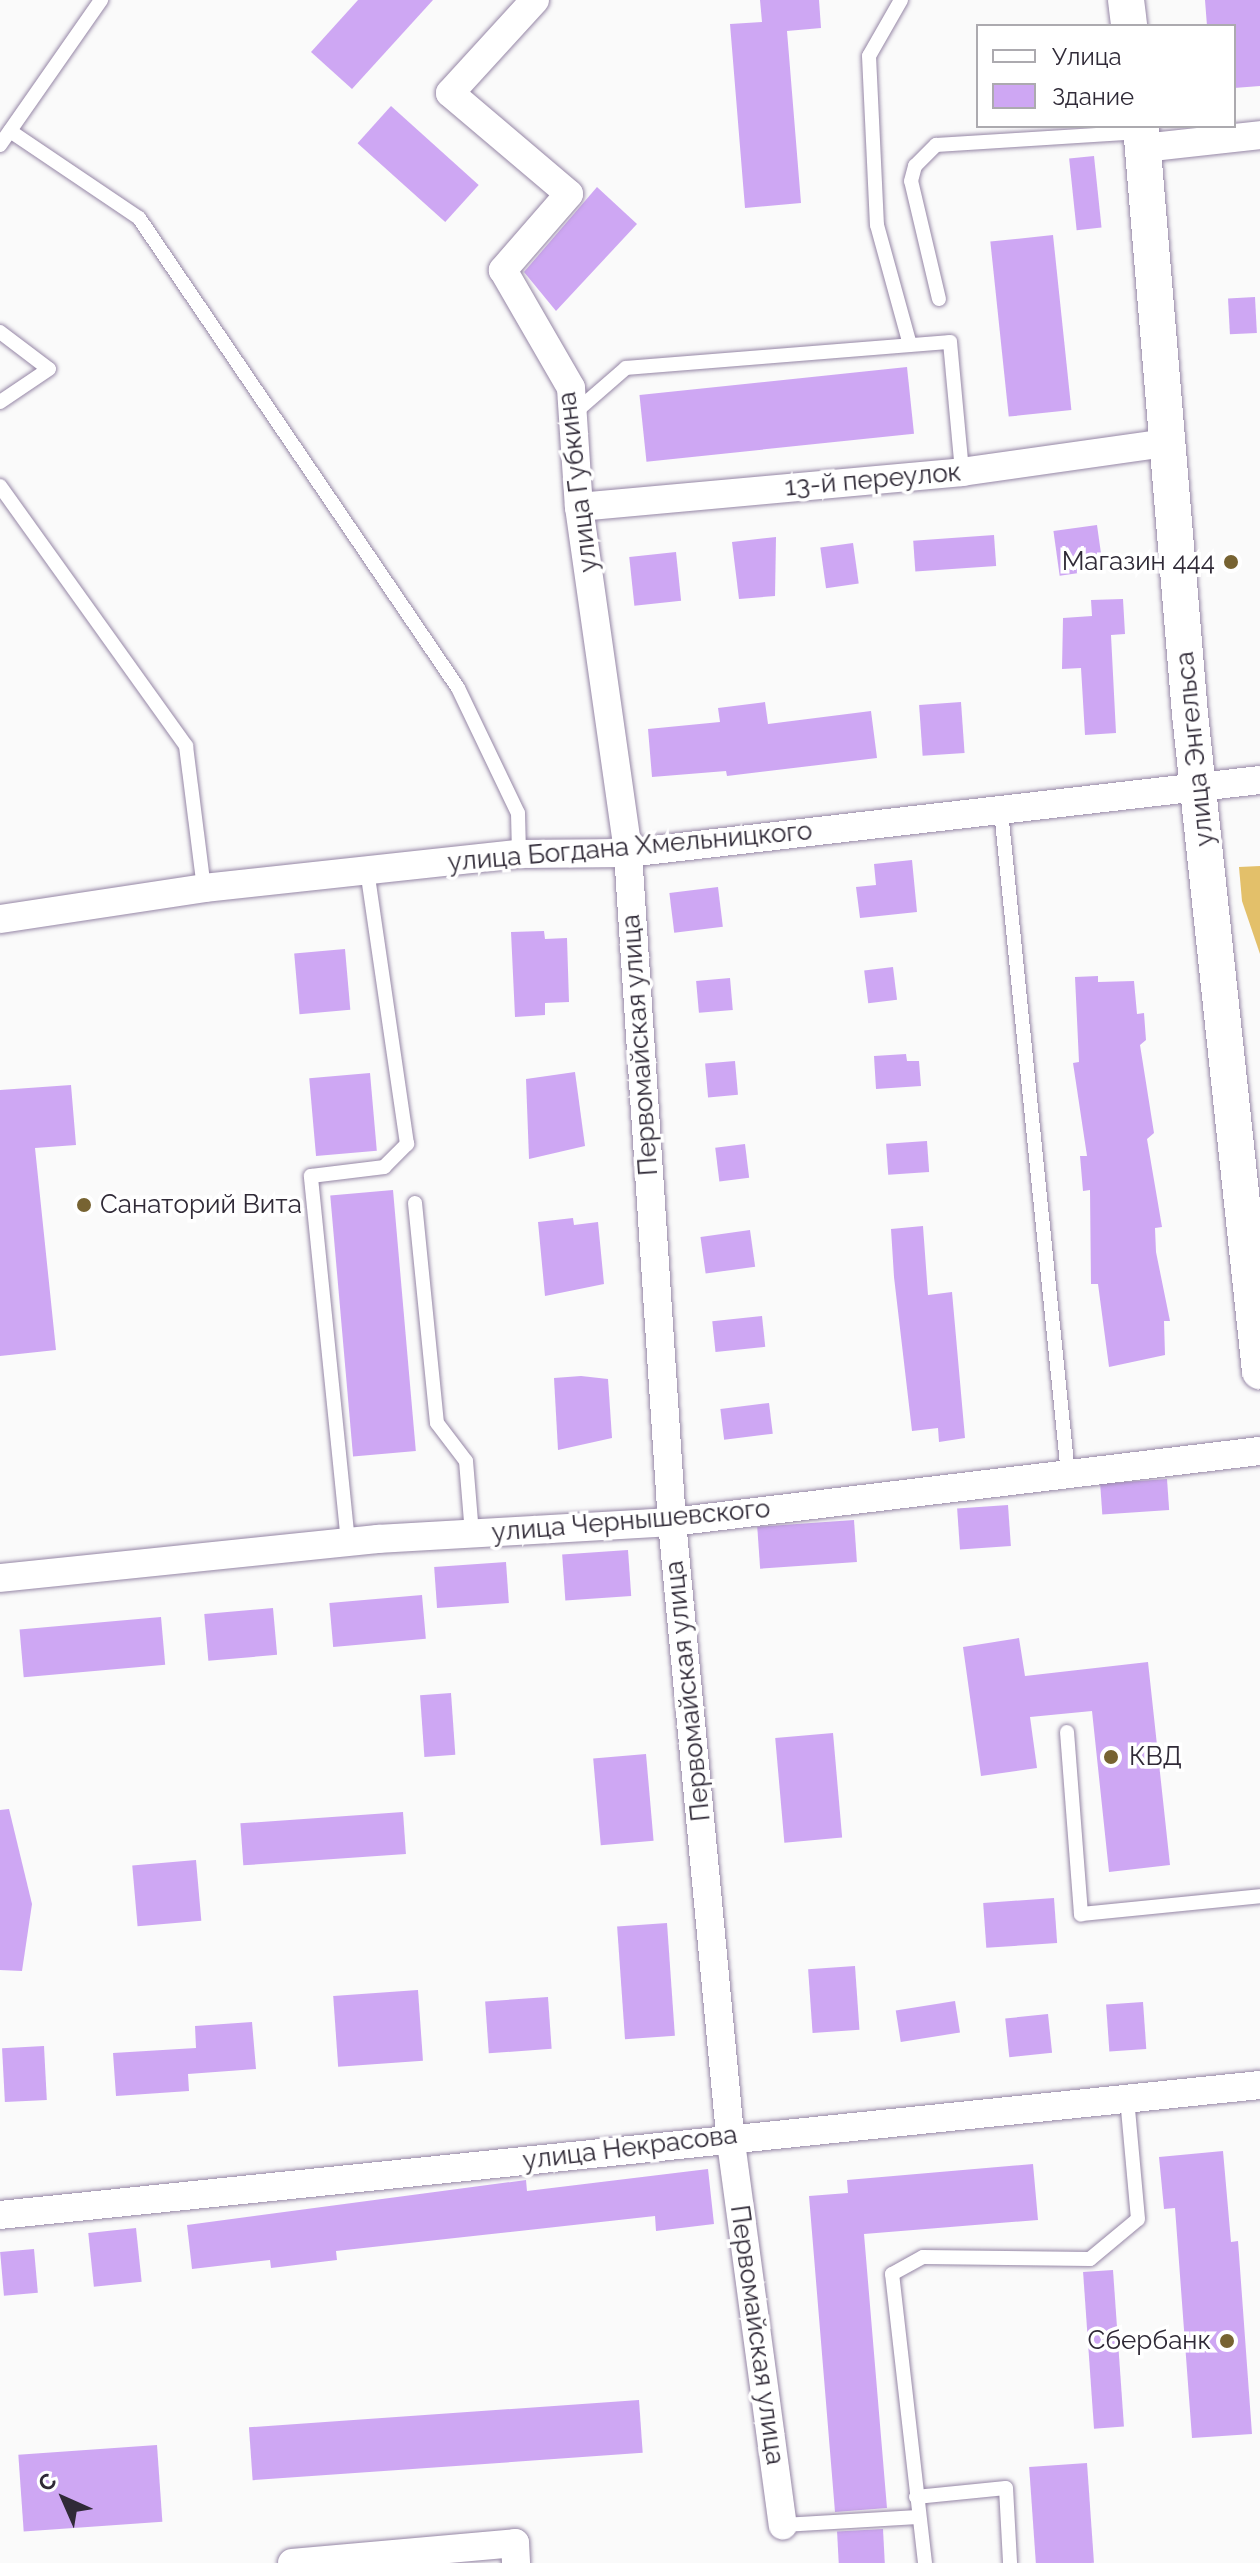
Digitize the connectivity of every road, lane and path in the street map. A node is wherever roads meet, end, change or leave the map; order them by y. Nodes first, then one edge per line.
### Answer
1 (101, 0) edge
2 (535, 0) edge
3 (901, 0) edge
4 (1126, 0) edge
5 (1129, 24) edge
6 (10, 131) junction
7 (1142, 135) edge
8 (1260, 135) edge
9 (0, 145) edge
10 (939, 299) dead end
11 (0, 332) edge
12 (910, 345) junction
13 (0, 402) edge
14 (572, 415) junction
15 (1166, 443) junction
16 (962, 472) junction
17 (0, 486) edge
18 (579, 507) junction
19 (1260, 780) edge
20 (1199, 786) junction
21 (1001, 811) junction
22 (628, 853) junction
23 (519, 854) junction
24 (367, 871) junction
25 (204, 888) junction
26 (0, 919) edge
27 (415, 1203) dead end
28 (1260, 1371) edge
29 (1260, 1451) edge
30 (1068, 1474) junction
31 (672, 1522) junction
32 (472, 1534) junction
33 (348, 1542) junction
34 (0, 1578) edge
35 (1067, 1732) dead end
36 (1260, 1896) edge
37 (1260, 2085) edge
38 (1127, 2098) junction
39 (730, 2135) junction
40 (0, 2215) edge
41 (916, 2497) junction
42 (918, 2517) junction
43 (783, 2525) joint
44 (292, 2563) edge
45 (516, 2563) edge
46 (925, 2563) edge
47 (1010, 2563) edge

1 - 6 lane
2 - 14 street, улица Губкина
3 - 12 lane
4 - 5 street
6 - 9 lane
6 - 23 lane
7 - 8 street
7 - 10 lane
7 - 15 street, улица Энгельса
11 - 13 lane
12 - 14 lane
12 - 16 lane
14 - 18 street, улица Губкина
15 - 16 street, 13-й переулок
15 - 20 street, улица Энгельса
16 - 18 street, 13-й переулок
17 - 25 lane
18 - 22 street, улица Губкина
19 - 20 street, улица Богдана Хмельницкого
20 - 21 street, улица Богдана Хмельницкого
20 - 28 street, улица Энгельса
21 - 22 street, улица Богдана Хмельницкого
21 - 30 lane
22 - 23 street, улица Богдана Хмельницкого
22 - 31 street, Первомайская улица
23 - 24 street, улица Богдана Хмельницкого
24 - 25 street, улица Богдана Хмельницкого
24 - 33 lane
25 - 26 street, улица Богдана Хмельницкого
27 - 32 lane
29 - 30 street, улица Чернышевского
30 - 31 street, улица Чернышевского
31 - 32 street, улица Чернышевского
31 - 39 street, Первомайская улица
32 - 33 street, улица Чернышевского
33 - 34 street, улица Чернышевского
35 - 36 lane
37 - 38 street, улица Некрасова
38 - 39 street, улица Некрасова
38 - 41 lane
39 - 40 street, улица Некрасова
39 - 43 street, Первомайская улица
41 - 42 lane
41 - 47 lane
42 - 43 lane
42 - 46 lane
44 - 45 street

